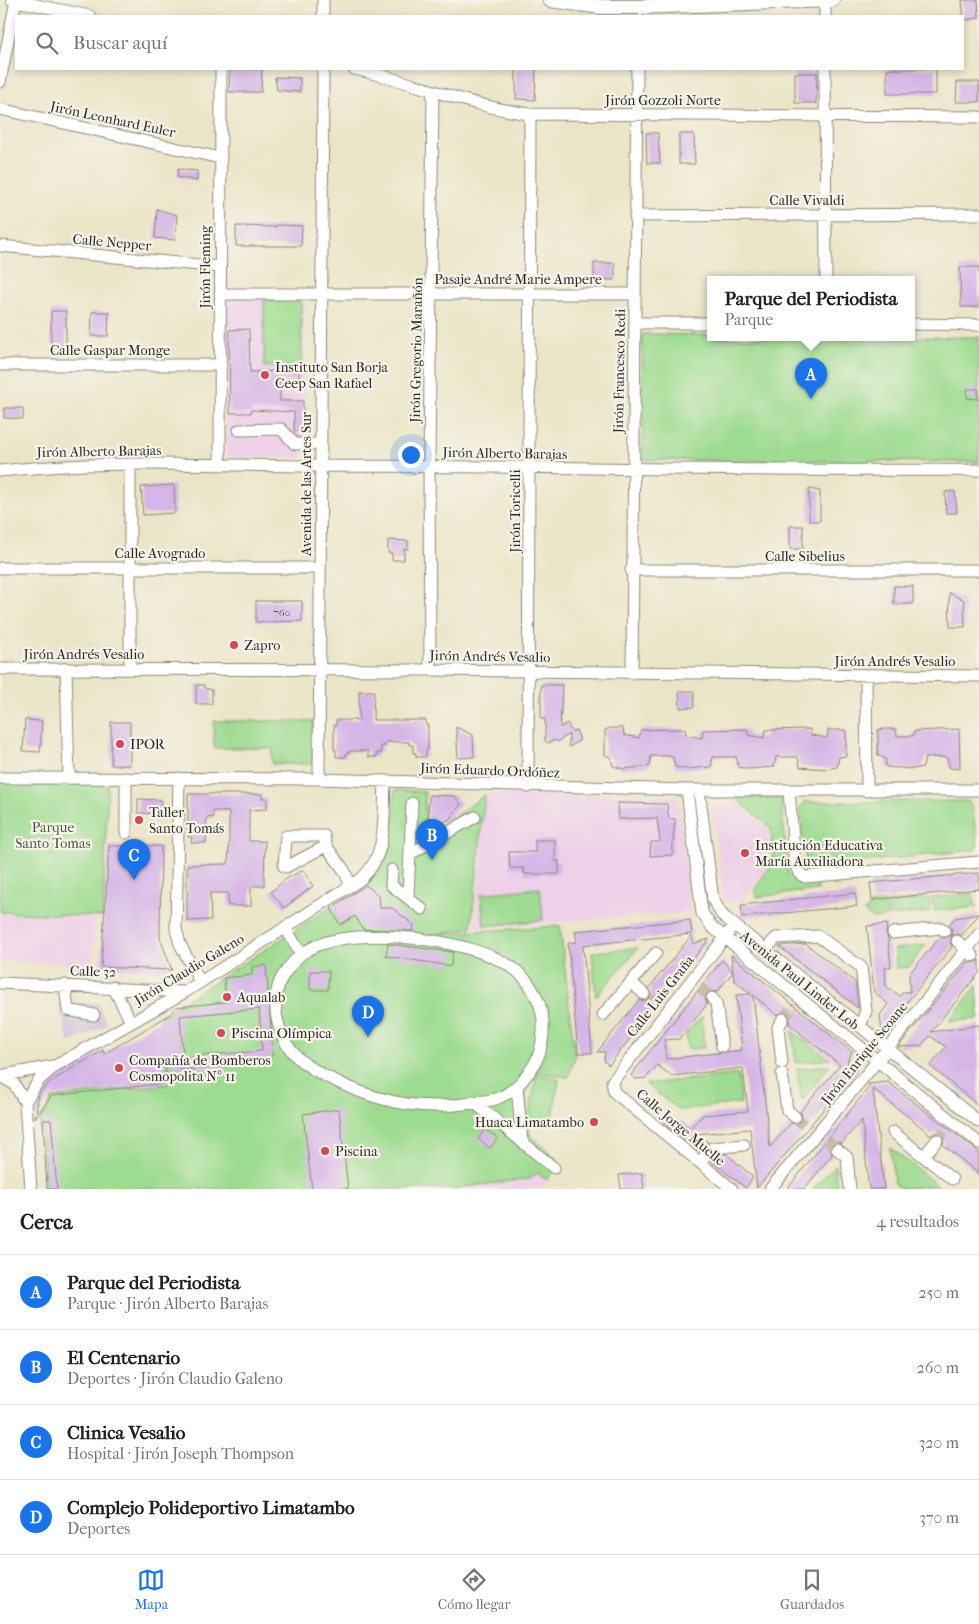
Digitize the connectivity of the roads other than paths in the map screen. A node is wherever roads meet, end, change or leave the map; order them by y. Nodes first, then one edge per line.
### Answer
1 (14, 0) edge
2 (323, 0) edge
3 (550, 0) edge
4 (829, 0) edge
5 (638, 12) edge
6 (85, 15) edge
7 (323, 15) edge
8 (825, 15) edge
9 (221, 70) edge
10 (323, 70) edge
11 (359, 70) edge
12 (637, 70) edge
13 (825, 70) edge
14 (0, 82) edge
15 (433, 91) junction
16 (0, 109) edge
17 (530, 114) junction
18 (825, 114) junction
19 (637, 115) junction
20 (979, 117) edge
21 (220, 158) junction
22 (979, 214) edge
23 (826, 215) junction
24 (635, 216) junction
25 (0, 246) edge
26 (220, 267) junction
27 (826, 276) edge
28 (529, 293) junction
29 (221, 294) junction
30 (322, 294) junction
31 (431, 294) junction
32 (635, 294) junction
33 (635, 324) junction
34 (707, 324) edge
35 (915, 324) edge
36 (979, 325) edge
37 (0, 365) edge
38 (221, 365) junction
39 (239, 430) dead end
40 (321, 444) junction
41 (130, 464) junction
42 (220, 465) junction
43 (321, 466) junction
44 (429, 466) junction
45 (529, 468) junction
46 (632, 470) junction
47 (979, 470) edge
48 (0, 471) edge
49 (0, 568) edge
50 (130, 568) junction
51 (320, 568) junction
52 (631, 570) junction
53 (979, 570) edge
54 (66, 668) junction
55 (0, 669) edge
56 (130, 669) junction
57 (320, 670) junction
58 (430, 670) junction
59 (530, 672) junction
60 (632, 673) junction
61 (866, 676) junction
62 (979, 676) edge
63 (0, 778) edge
64 (69, 778) junction
65 (126, 778) junction
66 (179, 778) junction
67 (319, 779) junction
68 (385, 781) junction
69 (528, 787) junction
70 (687, 790) junction
71 (699, 790) junction
72 (979, 790) edge
73 (789, 791) junction
74 (867, 791) junction
75 (412, 803) dead end
76 (475, 818) dead end
77 (126, 833) dead end
78 (326, 846) dead end
79 (410, 854) junction
80 (377, 860) junction
81 (979, 862) edge
82 (392, 870) junction
83 (410, 872) junction
84 (351, 886) junction
85 (408, 897) junction
86 (422, 909) dead end
87 (734, 924) junction
88 (285, 927) junction
89 (945, 931) dead end
90 (893, 933) dead end
91 (979, 934) edge
92 (725, 938) junction
93 (957, 941) dead end
94 (765, 950) junction
95 (656, 953) dead end
96 (969, 953) junction
97 (301, 954) junction
98 (200, 982) junction
99 (631, 982) junction
100 (0, 983) edge
101 (65, 985) junction
102 (809, 986) junction
103 (112, 987) junction
104 (185, 992) junction
105 (644, 994) tunnel mouth
106 (712, 998) tunnel mouth
107 (796, 1002) junction
108 (657, 1004) tunnel mouth
109 (666, 1012) junction
110 (94, 1015) dead end
111 (603, 1015) dead end
112 (783, 1019) tunnel mouth
113 (131, 1022) junction
114 (860, 1026) junction
115 (722, 1046) dead end
116 (888, 1048) junction
117 (877, 1062) junction
118 (55, 1066) junction
119 (0, 1076) edge
120 (517, 1086) junction
121 (612, 1087) joint
122 (25, 1102) junction
123 (475, 1102) junction
124 (963, 1109) junction
125 (492, 1117) junction
126 (795, 1118) tunnel mouth
127 (979, 1122) edge
128 (950, 1125) junction
129 (893, 1132) dead end
130 (937, 1140) tunnel mouth
131 (522, 1142) junction
132 (979, 1143) edge
133 (744, 1145) dead end
134 (837, 1149) tunnel mouth
135 (924, 1156) junction
136 (700, 1162) junction
137 (554, 1168) dead end
138 (952, 1179) dead end
139 (31, 1189) edge
140 (732, 1189) edge
141 (770, 1189) edge
142 (850, 1189) edge

1 - 6 street
1 - 14 street
2 - 7 street
3 - 5 main road
4 - 5 main road
4 - 8 street
9 - 21 street, Jirón Fleming
10 - 30 street, Avenida de las Artes Sur
11 - 15 street, Jirón Gozzoli Norte
12 - 19 street, Jirón Francesco Redi
13 - 18 street
15 - 17 street, Jirón Gozzoli Norte
15 - 31 street, Jirón Gregorio Marañón
16 - 21 street, Jirón Leonhard Euler
17 - 19 street, Jirón Gozzoli Norte
17 - 28 street, Jirón Toricelli
18 - 19 street, Jirón Gozzoli Norte
18 - 20 street, Jirón Gozzoli Norte
18 - 23 street
19 - 24 street, Jirón Francesco Redi
21 - 26 street, Jirón Fleming
22 - 23 street, Calle Vivaldi
23 - 24 street, Calle Vivaldi
23 - 27 street
24 - 32 street, Jirón Francesco Redi
25 - 26 street, Calle Nepper
26 - 29 street, Jirón Fleming
28 - 31 street, Pasaje André Marie Ampere
28 - 32 street, Pasaje André Marie Ampere
28 - 45 street, Jirón Toricelli
29 - 30 street, Pasaje André Marie Ampere
29 - 38 street, Jirón Fleming
30 - 31 street, Pasaje André Marie Ampere
30 - 40 street, Avenida de las Artes Sur
31 - 44 street, Jirón Gregorio Marañón
32 - 33 street, Jirón Francesco Redi
33 - 34 street
33 - 46 street, Jirón Francesco Redi
35 - 36 street
37 - 38 street, Calle Gaspar Monge
38 - 42 street, Jirón Fleming
39 - 40 street
40 - 43 street, Avenida de las Artes Sur
41 - 42 street, Jirón Alberto Barajas
41 - 48 street, Jirón Alberto Barajas
41 - 50 street
42 - 43 street, Jirón Alberto Barajas
43 - 44 street, Jirón Alberto Barajas
43 - 51 street, Avenida de las Artes Sur
44 - 45 street, Jirón Alberto Barajas
44 - 58 street, Jirón Gregorio Marañón
45 - 46 street, Jirón Alberto Barajas
45 - 59 street, Jirón Toricelli
46 - 47 street, Jirón Alberto Barajas
46 - 52 street, Jirón Francesco Redi
49 - 50 street, Calle Avogrado
50 - 51 street, Calle Avogrado
50 - 56 street
51 - 57 street, Avenida de las Artes Sur
52 - 53 street, Calle Sibelius
52 - 60 street, Jirón Francesco Redi
54 - 55 street, Jirón Andrés Vesalio
54 - 56 street, Jirón Andrés Vesalio
54 - 64 street
56 - 57 street, Jirón Andrés Vesalio
57 - 58 street, Jirón Andrés Vesalio
57 - 67 street, Avenida de las Artes Sur
58 - 59 street, Jirón Andrés Vesalio
59 - 60 street, Jirón Andrés Vesalio
59 - 69 street, Jirón Toricelli
60 - 61 street, Jirón Andrés Vesalio
61 - 62 street, Jirón Andrés Vesalio
61 - 74 street
63 - 64 street, Jirón Eduardo Ordóñez
64 - 65 street, Jirón Eduardo Ordóñez
65 - 66 street, Jirón Eduardo Ordóñez
65 - 77 street
66 - 67 street, Jirón Eduardo Ordóñez
66 - 98 street
67 - 68 street, Jirón Eduardo Ordóñez
68 - 69 street, Jirón Eduardo Ordóñez
68 - 80 street, Jirón Claudio Galeno
69 - 70 street, Jirón Eduardo Ordóñez
70 - 71 street, Jirón Eduardo Ordóñez
70 - 92 street, Avenida Paul Linder Lob
71 - 73 street, Jirón Eduardo Ordóñez
71 - 87 street, Avenida Paul Linder Lob
72 - 74 street, Jirón Eduardo Ordóñez
73 - 74 street, Jirón Eduardo Ordóñez
73 - 81 street
75 - 79 street
76 - 79 street
78 - 84 street
79 - 83 street
80 - 82 street
80 - 84 street, Jirón Claudio Galeno
82 - 83 street
82 - 85 street
83 - 85 street
84 - 88 street, Jirón Claudio Galeno
85 - 86 street
87 - 92 street, Calle Luis Graña
87 - 94 street, Avenida Paul Linder Lob
88 - 97 street
88 - 98 street, Jirón Claudio Galeno
89 - 90 street
91 - 96 street, Jirón Enrique Seoane
92 - 107 street, Avenida Paul Linder Lob
92 - 109 street, Calle Luis Graña
93 - 96 street
94 - 102 street, Avenida Paul Linder Lob
94 - 114 street
95 - 99 street
96 - 116 street, Jirón Enrique Seoane
97 - 120 street
97 - 123 street
98 - 104 street, Jirón Claudio Galeno
99 - 105 street
99 - 111 street
100 - 101 street, Calle 32
101 - 103 street, Calle 32
101 - 110 street
102 - 107 street
102 - 114 street, Avenida Paul Linder Lob
103 - 104 street, Calle 32
103 - 113 street
104 - 113 street, Jirón Claudio Galeno
106 - 115 street
107 - 117 street, Avenida Paul Linder Lob
108 - 109 street
109 - 121 street, Calle Luis Graña
112 - 126 street
113 - 118 street, Jirón Claudio Galeno
114 - 116 street, Avenida Paul Linder Lob
116 - 117 street, Jirón Enrique Seoane
116 - 124 street, Avenida Paul Linder Lob
117 - 128 street, Avenida Paul Linder Lob
117 - 141 street, Jirón Enrique Seoane
118 - 119 street
118 - 122 street, Jirón Claudio Galeno
119 - 122 street
120 - 123 street
120 - 125 street
120 - 131 street
121 - 136 street, Calle Jorge Muelle
122 - 139 street
123 - 125 street
124 - 127 street, Avenida Paul Linder Lob
124 - 128 street
125 - 131 street
128 - 132 street, Avenida Paul Linder Lob
129 - 135 street
130 - 135 street
131 - 137 street
133 - 136 street
134 - 142 street
135 - 138 street
136 - 140 street, Calle Jorge Muelle

